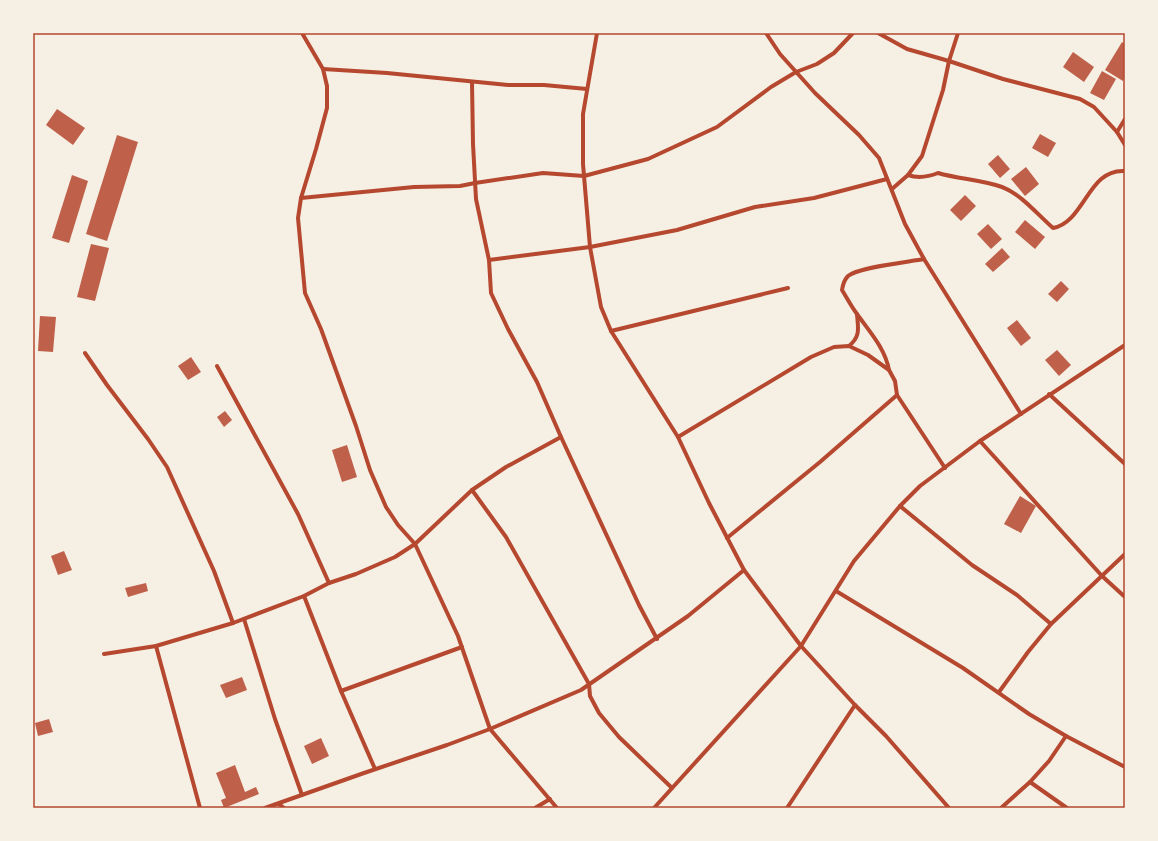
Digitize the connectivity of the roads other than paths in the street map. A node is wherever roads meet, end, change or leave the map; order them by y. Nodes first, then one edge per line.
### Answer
1 (302, 33) edge
2 (598, 33) edge
3 (766, 33) edge
4 (853, 33) edge
5 (878, 33) edge
6 (958, 33) edge
7 (949, 61) junction
8 (323, 69) junction
9 (796, 72) junction
10 (472, 82) junction
11 (587, 89) junction
12 (1125, 119) edge
13 (1117, 132) junction
14 (1125, 145) edge
15 (1125, 171) edge
16 (908, 175) junction
17 (584, 176) junction
18 (888, 179) junction
19 (475, 183) junction
20 (892, 189) junction
21 (301, 198) junction
22 (590, 247) junction
23 (924, 259) junction
24 (489, 260) junction
25 (788, 288) dead end
26 (857, 314) junction
27 (611, 331) junction
28 (1125, 345) edge
29 (849, 346) junction
30 (85, 353) dead end
31 (217, 366) dead end
32 (889, 370) junction
33 (1049, 394) junction
34 (897, 395) junction
35 (1021, 414) junction
36 (561, 437) junction
37 (678, 437) junction
38 (980, 441) junction
39 (1124, 462) edge
40 (945, 468) junction
41 (472, 490) junction
42 (900, 506) junction
43 (727, 538) junction
44 (415, 544) junction
45 (1125, 554) edge
46 (744, 570) junction
47 (1102, 576) junction
48 (330, 583) junction
49 (836, 590) junction
50 (304, 596) junction
51 (1125, 597) edge
52 (244, 619) junction
53 (233, 623) junction
54 (1051, 624) junction
55 (657, 638) junction
56 (156, 646) junction
57 (462, 646) junction
58 (801, 646) junction
59 (104, 654) dead end
60 (589, 684) junction
61 (341, 691) junction
62 (999, 692) junction
63 (855, 706) junction
64 (490, 729) junction
65 (1066, 736) junction
66 (1125, 767) edge
67 (375, 769) junction
68 (1030, 782) junction
69 (672, 788) junction
70 (302, 795) junction
71 (550, 800) junction
72 (279, 804) junction
73 (200, 808) edge
74 (265, 808) edge
75 (284, 808) edge
76 (534, 808) edge
77 (557, 808) edge
78 (654, 808) edge
79 (787, 808) edge
80 (949, 808) edge
81 (1001, 808) edge
82 (1067, 808) edge

1 - 8 street
2 - 11 street
3 - 9 street
4 - 9 street
5 - 7 street
6 - 7 street
7 - 13 street
7 - 16 street
8 - 10 street
8 - 21 street
9 - 17 street
9 - 18 street
10 - 11 street
10 - 19 street
11 - 17 street
12 - 13 street
13 - 14 street
15 - 16 street
16 - 20 street
17 - 19 street
17 - 22 street
18 - 20 street
18 - 22 street
19 - 21 street
19 - 24 street
20 - 23 street
21 - 44 street
22 - 24 street
22 - 27 street
23 - 26 street
23 - 35 street
24 - 36 street
25 - 27 street
26 - 29 street
26 - 32 street
27 - 37 street
28 - 33 street
29 - 32 street
29 - 37 street
30 - 53 street
31 - 48 street
32 - 34 street
33 - 35 street
33 - 39 street
34 - 40 street
34 - 43 street
35 - 38 street
36 - 41 street
36 - 55 street
37 - 43 street
38 - 40 street
38 - 47 street
40 - 42 street
41 - 44 street
41 - 60 street
42 - 49 street
42 - 54 street
43 - 46 street
44 - 48 street
44 - 57 street
45 - 47 street
46 - 55 street
46 - 58 street
47 - 51 street
47 - 54 street
48 - 50 street
49 - 58 street
49 - 62 street
50 - 52 street
50 - 61 street
52 - 53 street
52 - 70 street
53 - 56 street
54 - 62 street
55 - 60 street
56 - 59 street
56 - 73 street
57 - 61 street
57 - 64 street
58 - 63 street
58 - 69 street
60 - 64 street
60 - 69 street
61 - 67 street
62 - 65 street
63 - 79 street
63 - 80 street
64 - 67 street
64 - 71 street
65 - 66 street
65 - 68 street
67 - 70 street
68 - 81 street
68 - 82 street
69 - 78 street
70 - 72 street
71 - 76 street
71 - 77 street
72 - 74 street
72 - 75 street

